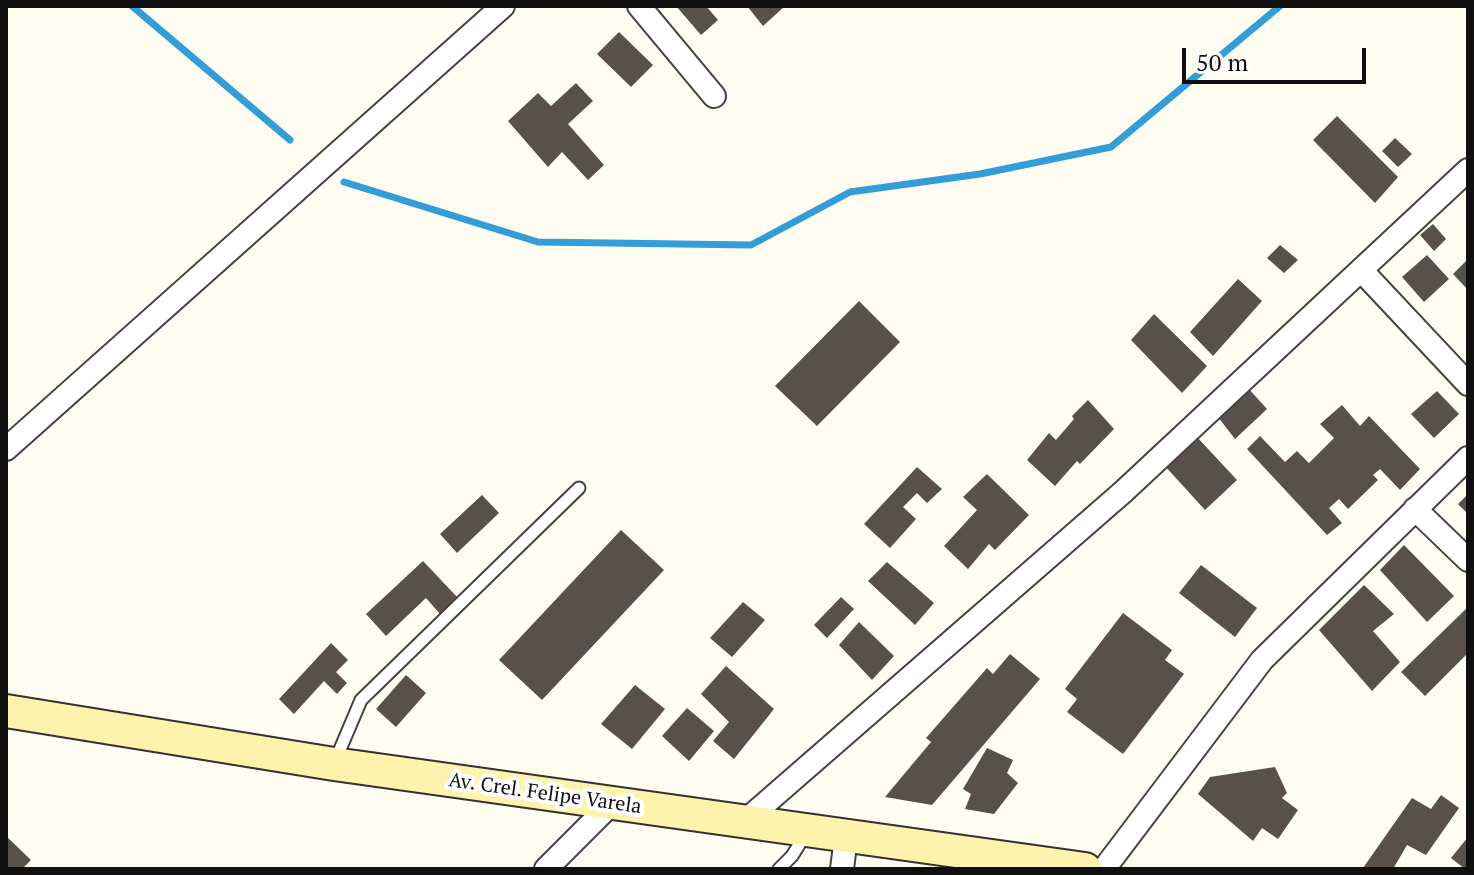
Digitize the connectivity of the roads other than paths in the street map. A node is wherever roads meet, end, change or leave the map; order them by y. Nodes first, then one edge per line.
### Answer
1 (503, 6) edge
2 (639, 6) edge
3 (714, 96) dead end
4 (1468, 170) edge
5 (1361, 270) junction
6 (1468, 384) edge
7 (6, 449) edge
8 (1468, 458) edge
9 (579, 488) dead end
10 (1415, 509) junction
11 (1468, 560) edge
12 (12, 718) edge
13 (334, 764) junction
14 (612, 803) junction
15 (744, 822) junction
16 (807, 832) junction
17 (846, 837) junction
18 (546, 869) edge
19 (779, 869) edge
20 (842, 869) edge
21 (1085, 869) edge
22 (1104, 869) edge

1 - 7 street
2 - 3 street
4 - 5 street
5 - 6 street
5 - 15 street
8 - 10 street
9 - 13 lane
10 - 11 street
10 - 22 street
12 - 13 main road, Av. Crel. Felipe Varela
13 - 14 main road, Av. Crel. Felipe Varela
14 - 15 main road, Av. Crel. Felipe Varela
14 - 18 street
15 - 16 main road, Av. Crel. Felipe Varela
16 - 17 main road, Av. Crel. Felipe Varela
16 - 19 lane
17 - 20 street
17 - 21 main road, Av. Crel. Felipe Varela

